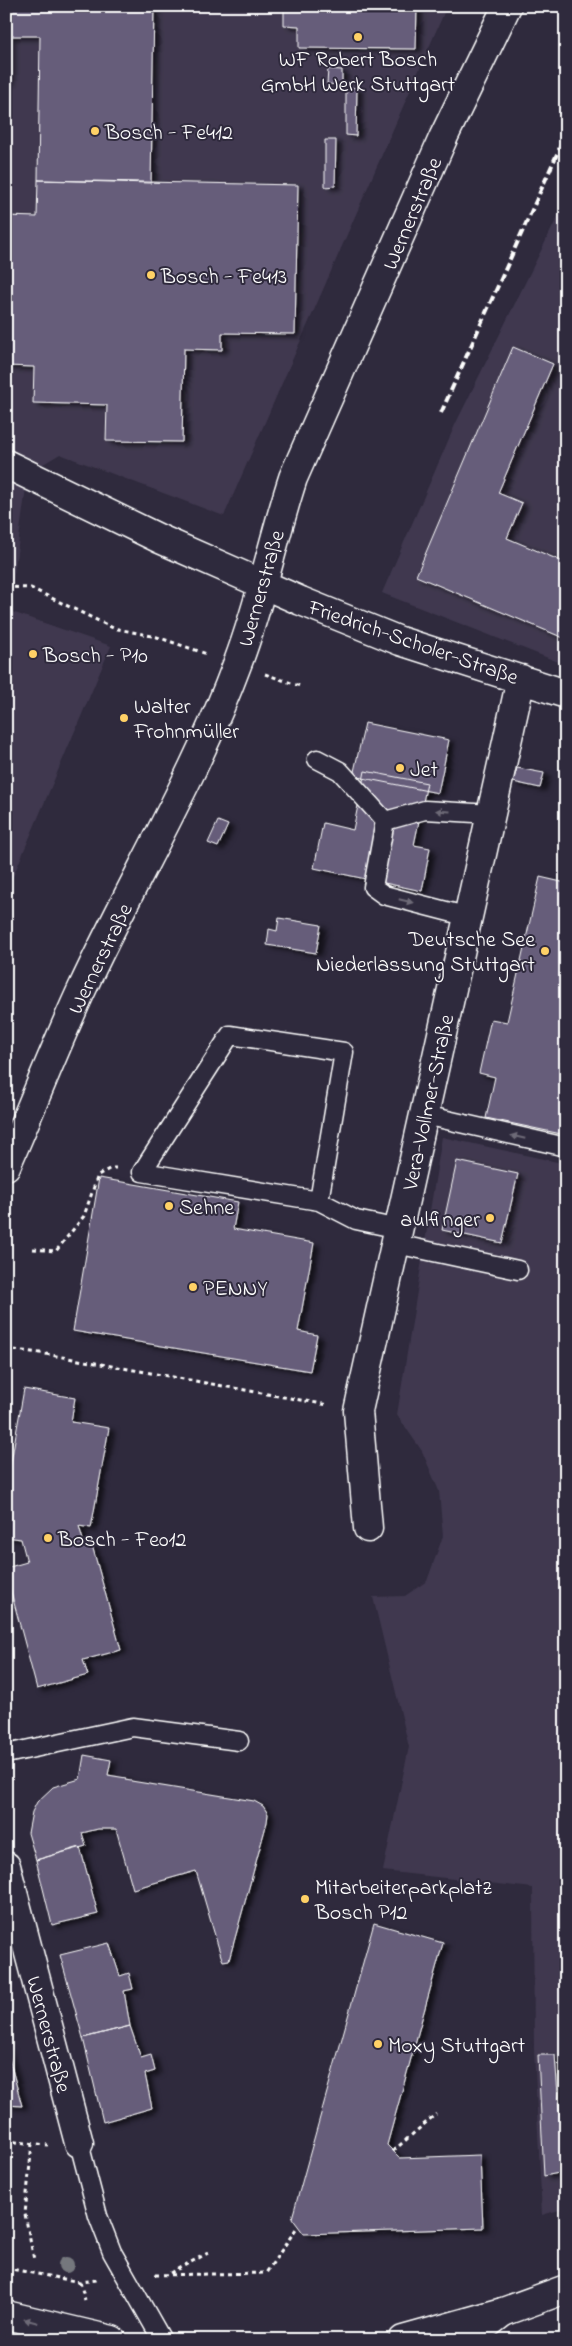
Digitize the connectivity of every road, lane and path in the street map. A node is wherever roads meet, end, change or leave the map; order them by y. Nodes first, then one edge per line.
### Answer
1 (506, 6) edge
2 (17, 468) edge
3 (263, 584) junction
4 (6, 587) edge
5 (157, 637) dead end
6 (521, 679) junction
7 (566, 694) edge
8 (317, 759) dead end
9 (491, 814) junction
10 (385, 821) junction
11 (469, 917) junction
12 (424, 1115) junction
13 (566, 1147) edge
14 (6, 1166) edge
15 (142, 1172) junction
16 (319, 1202) junction
17 (398, 1237) junction
18 (33, 1250) dead end
19 (518, 1270) dead end
20 (6, 1349) edge
21 (358, 1411) junction
22 (368, 1528) dead end
23 (239, 1741) dead end
24 (6, 1754) edge
25 (6, 1866) edge
26 (436, 2114) dead end
27 (6, 2141) edge
28 (32, 2143) junction
29 (79, 2143) joint
30 (49, 2146) dead end
31 (393, 2151) dead end
32 (298, 2226) dead end
33 (208, 2253) dead end
34 (34, 2260) dead end
35 (6, 2268) edge
36 (168, 2274) junction
37 (125, 2278) junction
38 (566, 2289) edge
39 (503, 2312) junction
40 (6, 2315) edge
41 (112, 2340) edge
42 (162, 2340) edge
43 (403, 2340) edge
44 (467, 2340) edge

1 - 3 street, Wernerstraße
2 - 3 street, Friedrich-Scholer-Straße
3 - 6 street, Friedrich-Scholer-Straße
3 - 14 street, Wernerstraße
4 - 5 path
6 - 7 street, Friedrich-Scholer-Straße
6 - 9 street, Vera-Vollmer-Straße
8 - 10 lane
9 -> 10 lane
9 - 11 street, Vera-Vollmer-Straße
10 -> 11 lane
11 - 12 street, Vera-Vollmer-Straße
13 -> 12 lane
12 - 17 street, Vera-Vollmer-Straße
15 - 16 lane
15 - 16 lane
15 - 18 path
16 - 17 lane
17 - 19 lane
17 - 21 street, Vera-Vollmer-Straße
20 - 21 path
21 - 22 street, Vera-Vollmer-Straße
23 - 24 lane
25 - 29 street, Wernerstraße
26 - 31 path
27 - 28 path
28 - 30 path
28 - 34 path
29 - 37 lane
32 - 36 path
33 - 36 path
35 - 37 path
36 - 37 path
37 - 42 lane
38 - 39 street
39 - 43 street
39 - 44 street
41 -> 40 street

